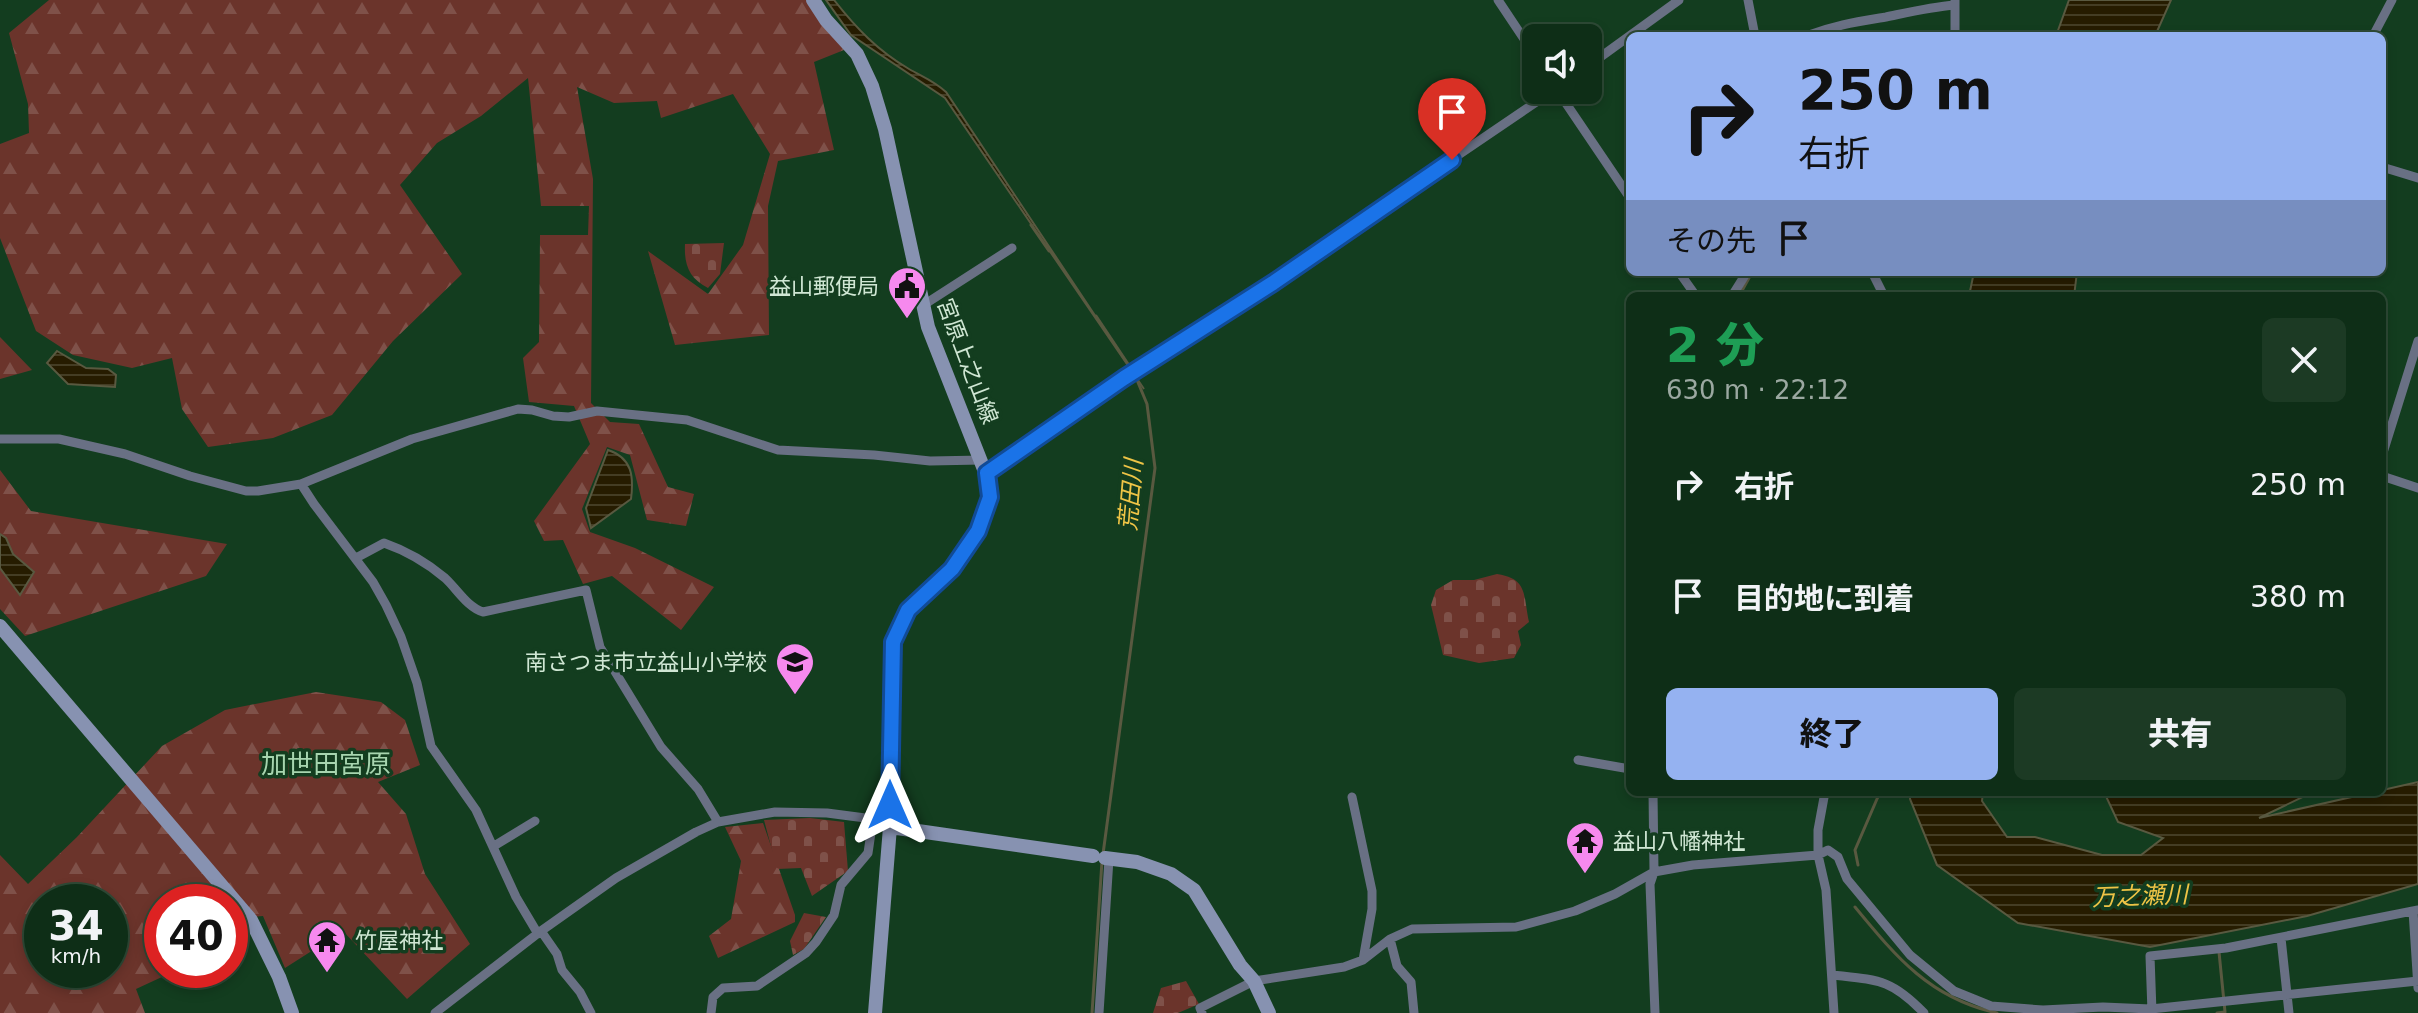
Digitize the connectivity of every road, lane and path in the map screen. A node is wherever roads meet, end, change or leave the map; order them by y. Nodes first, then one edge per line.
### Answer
1 (813, 0) edge
2 (1498, 0) edge
3 (1679, 0) edge
4 (1748, 0) edge
5 (2392, 0) edge
6 (1955, 3) edge
7 (1635, 32) edge
8 (1754, 32) edge
9 (1817, 32) edge
10 (1955, 32) edge
11 (2375, 32) edge
12 (1522, 36) edge
13 (1626, 38) edge
14 (1602, 56) edge
15 (1535, 104) edge
16 (1566, 104) edge
17 (2386, 168) edge
18 (2418, 178) edge
19 (1626, 192) edge
20 (1012, 248) dead end
21 (922, 306) junction
22 (2418, 341) edge
23 (0, 439) edge
24 (2386, 443) edge
25 (985, 466) junction
26 (2386, 477) edge
27 (301, 484) junction
28 (2418, 488) edge
29 (356, 558) junction
30 (0, 626) edge
31 (1578, 760) dead end
32 (1626, 768) edge
33 (1653, 796) edge
34 (1824, 796) edge
35 (1352, 797) dead end
36 (873, 819) junction
37 (535, 821) dead end
38 (718, 822) junction
39 (890, 827) junction
40 (494, 846) junction
41 (1818, 855) junction
42 (1102, 857) junction
43 (1654, 872) junction
44 (2415, 910) edge
45 (540, 933) junction
46 (2281, 938) junction
47 (1390, 939) junction
48 (1363, 960) junction
49 (1833, 975) junction
50 (1254, 981) junction
51 (2418, 981) edge
52 (2418, 988) edge
53 (2288, 995) junction
54 (2127, 1011) edge
55 (2151, 1011) edge
56 (292, 1013) edge
57 (435, 1013) edge
58 (591, 1013) edge
59 (711, 1013) edge
60 (875, 1013) edge
61 (1099, 1013) edge
62 (1202, 1013) edge
63 (1269, 1013) edge
64 (1414, 1013) edge
65 (1655, 1013) edge
66 (1834, 1013) edge
67 (1924, 1013) edge
68 (2289, 1013) edge

1 - 21 street, 宮原上之山線
2 - 12 street
3 - 7 street
4 - 8 street
5 - 11 street
6 - 9 street
6 - 10 street
13 - 14 street
15 - 25 street
16 - 19 street
17 - 18 street
20 - 21 street
21 - 25 street, 宮原上之山線
22 - 24 street
23 - 27 street
25 - 27 street
25 - 39 street, 宮原上之山線
26 - 28 street
27 - 29 street
29 - 38 street
29 - 40 street
30 - 56 street
31 - 32 street
33 - 43 street
34 - 41 street
35 - 48 street
36 - 38 street
36 - 39 street
36 - 59 street
37 - 40 street
38 - 45 street
39 - 42 street
39 - 60 street, 宮原上之山線
40 - 45 street
41 - 43 street
41 - 49 street
41 - 54 street
42 - 50 street
42 - 61 street
43 - 47 street
43 - 65 street
44 - 46 street
44 - 51 street
45 - 57 street
45 - 58 street
46 - 53 street
46 - 55 street
47 - 48 street
47 - 64 street
48 - 50 street
49 - 66 street
49 - 67 street
50 - 62 street
50 - 63 street
51 - 52 street
51 - 53 street
53 - 55 street
53 - 68 street
54 - 55 street

